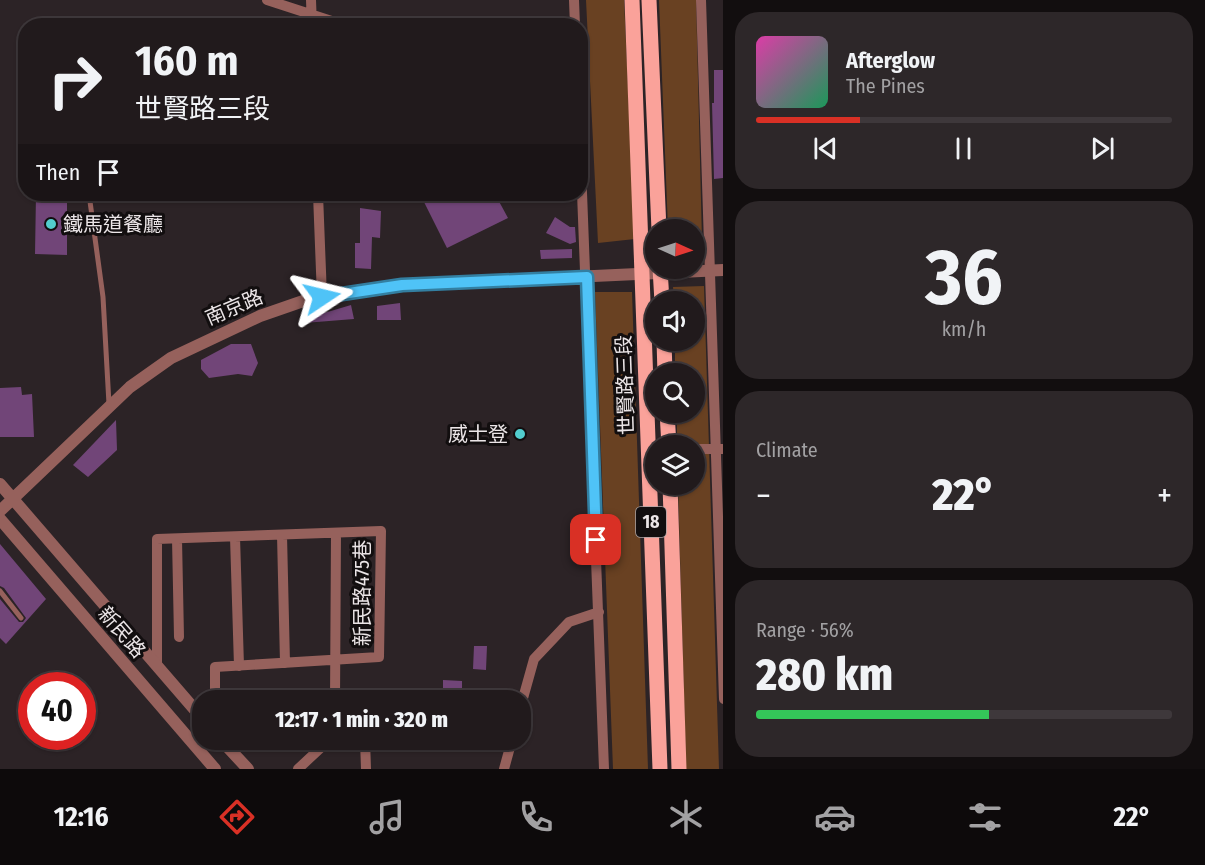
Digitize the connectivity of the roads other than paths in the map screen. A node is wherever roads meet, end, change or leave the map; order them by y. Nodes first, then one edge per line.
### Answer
1 (267, 0) edge
2 (311, 0) edge
3 (574, 0) edge
4 (632, 0) edge
5 (649, 0) edge
6 (700, 0) edge
7 (312, 14) junction
8 (312, 18) edge
9 (324, 18) edge
10 (575, 18) edge
11 (90, 201) edge
12 (318, 201) edge
13 (583, 201) edge
14 (659, 219) edge
15 (723, 270) edge
16 (708, 271) junction
17 (642, 274) junction
18 (645, 274) edge
19 (587, 277) junction
20 (322, 297) junction
21 (109, 407) junction
22 (719, 449) edge
23 (0, 484) edge
24 (670, 495) edge
25 (13, 498) junction
26 (0, 511) edge
27 (0, 519) edge
28 (336, 533) junction
29 (282, 535) junction
30 (235, 537) junction
31 (177, 539) junction
32 (0, 591) edge
33 (599, 612) junction
34 (21, 618) dead end
35 (179, 637) dead end
36 (336, 659) junction
37 (285, 663) junction
38 (157, 665) junction
39 (239, 666) junction
40 (215, 690) edge
41 (335, 690) edge
42 (525, 690) edge
43 (723, 699) edge
44 (192, 706) edge
45 (230, 750) edge
46 (318, 750) edge
47 (365, 750) edge
48 (509, 750) edge
49 (215, 769) edge
50 (248, 769) edge
51 (298, 769) edge
52 (366, 769) edge
53 (504, 769) edge
54 (604, 769) edge
55 (660, 769) edge
56 (679, 769) edge

1 - 7 street
2 - 7 street
3 - 10 street
4 - 17 main road, 世賢路三段 / 18
5 - 14 main road
6 - 16 street
7 - 8 street
7 - 9 street
11 - 21 lane
12 - 20 street
13 - 19 street, 世賢路三段
15 - 16 street, 南京路
16 - 22 street
17 - 18 street, 南京路
17 - 19 street, 南京路
17 - 55 main road, 世賢路三段 / 18
19 - 20 street, 南京路
19 - 33 street, 世賢路三段
20 - 21 street, 南京路
21 - 25 street, 南京路
22 - 43 street
23 - 25 street, 新民路
24 - 56 main road, 18
25 - 26 street, 南京路
25 - 38 street, 新民路
27 - 49 street, 新民路
28 - 29 street, 新民路475巷
28 - 36 street, 新民路475巷
28 - 36 street, 新民路475巷
29 - 30 street, 新民路475巷
29 - 37 street
30 - 31 street, 新民路475巷
30 - 39 street
31 - 35 street
31 - 38 street, 新民路475巷
32 - 34 lane
33 - 42 street
33 - 54 street, 世賢路三段
36 - 37 street, 新民路475巷
36 - 41 street, 新民路475巷
37 - 39 street, 新民路475巷
38 - 44 street, 新民路
39 - 40 street, 新民路475巷
45 - 50 street
46 - 51 street
47 - 52 street
48 - 53 street

